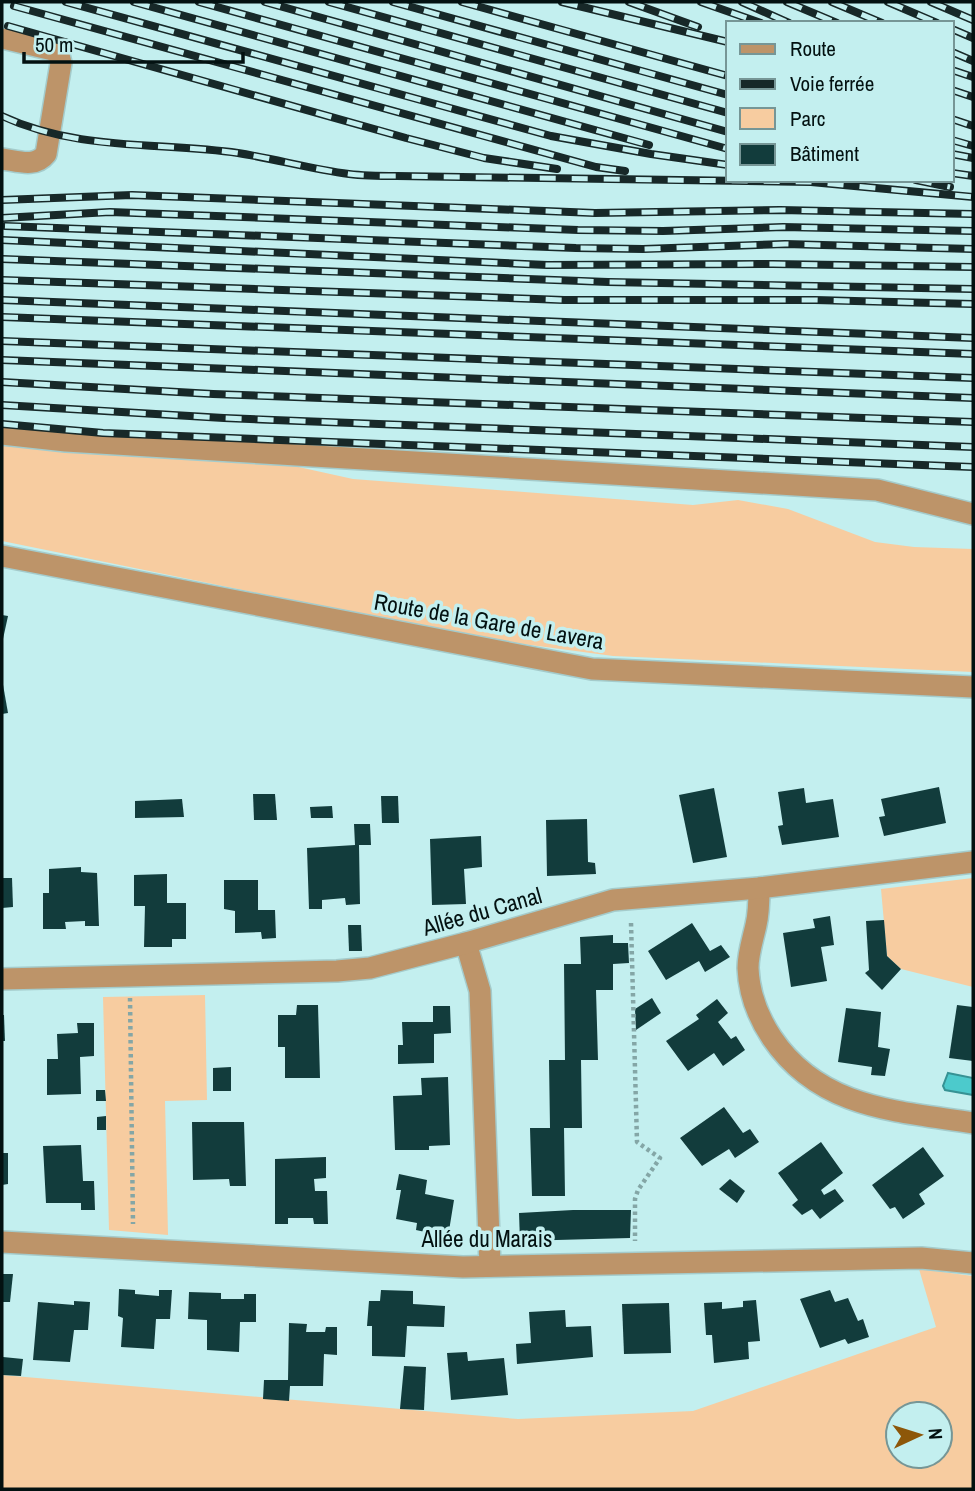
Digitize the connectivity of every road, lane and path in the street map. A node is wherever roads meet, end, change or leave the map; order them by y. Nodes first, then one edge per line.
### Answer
1 (7, 39) dead end
2 (2, 159) edge
3 (2, 434) edge
4 (973, 514) edge
5 (2, 556) edge
6 (973, 687) edge
7 (973, 862) edge
8 (758, 888) junction
9 (630, 898) junction
10 (466, 943) junction
11 (130, 976) junction
12 (2, 979) edge
13 (973, 1123) edge
14 (2, 1242) edge
15 (134, 1249) junction
16 (635, 1263) junction
17 (973, 1263) edge
18 (490, 1266) junction

1 - 2 street
3 - 4 street
5 - 6 street, Route de la Gare de Lavera
7 - 8 street, Allée du Canal
8 - 9 street, Allée du Canal
8 - 13 street
9 - 10 street, Allée du Canal
9 - 16 path
10 - 11 street, Allée du Canal
10 - 18 street
11 - 12 street, Allée du Canal
11 - 15 path
14 - 15 street, Allée du Marais
15 - 18 street, Allée du Marais
16 - 17 street, Allée du Marais
16 - 18 street, Allée du Marais

